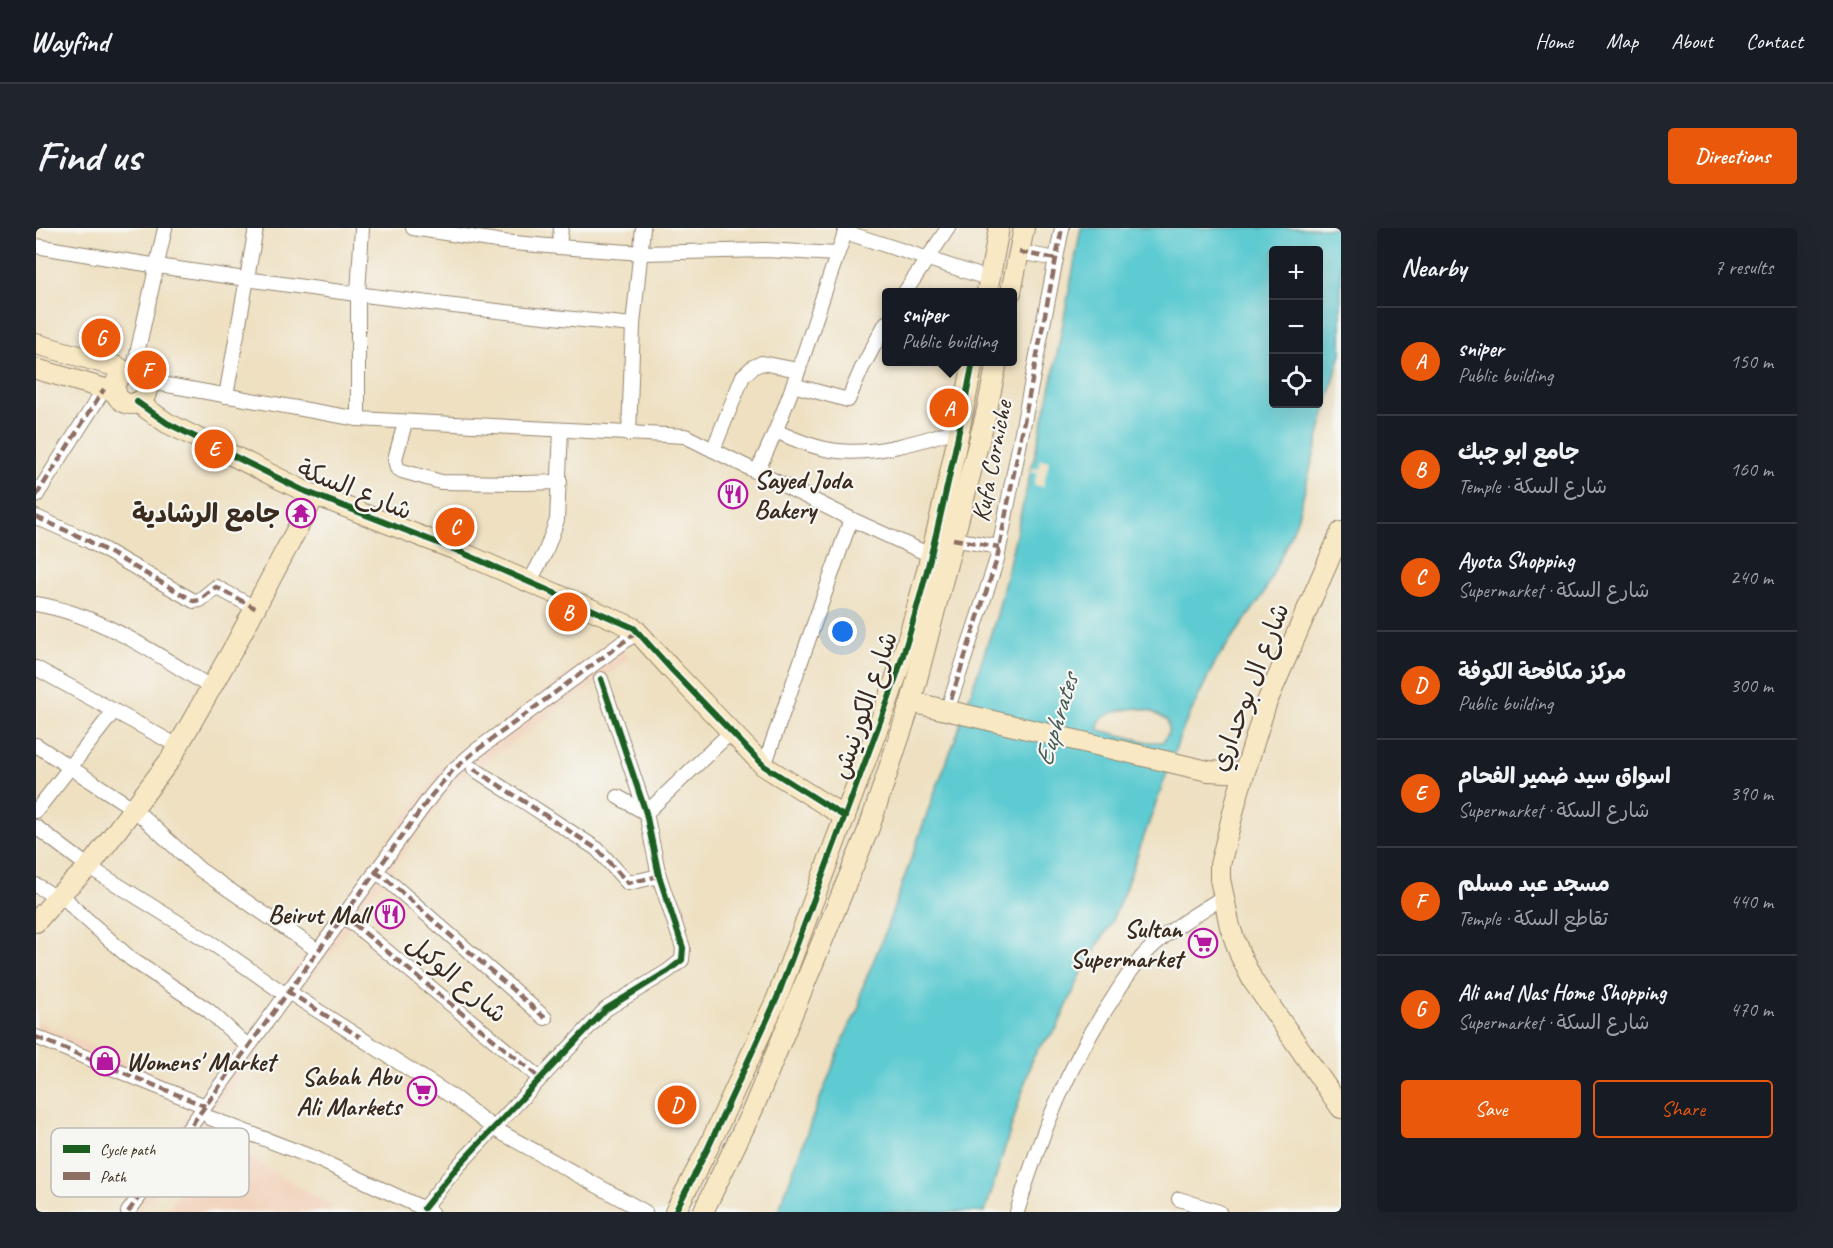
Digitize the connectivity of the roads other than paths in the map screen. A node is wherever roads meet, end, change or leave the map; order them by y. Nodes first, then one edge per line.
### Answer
1 (165, 228) edge
2 (256, 228) edge
3 (362, 228) edge
4 (413, 228) edge
5 (561, 228) edge
6 (643, 228) edge
7 (948, 228) edge
8 (999, 228) edge
9 (1062, 228) edge
10 (846, 230) edge
11 (1022, 235) edge
12 (36, 246) edge
13 (559, 248) junction
14 (642, 253) junction
15 (836, 254) junction
16 (928, 259) junction
17 (1056, 259) junction
18 (156, 267) junction
19 (246, 279) junction
20 (988, 286) edge
21 (908, 288) edge
22 (1012, 288) edge
23 (358, 293) junction
24 (633, 325) junction
25 (882, 330) edge
26 (36, 344) edge
27 (972, 366) edge
28 (996, 366) edge
29 (36, 369) edge
30 (798, 370) junction
31 (135, 375) junction
32 (793, 385) junction
33 (110, 390) junction
34 (226, 396) junction
35 (137, 402) junction
36 (358, 419) junction
37 (405, 423) junction
38 (959, 429) junction
39 (561, 430) junction
40 (776, 431) junction
41 (628, 434) junction
42 (713, 450) junction
43 (757, 471) junction
44 (560, 482) junction
45 (315, 495) junction
46 (36, 496) edge
47 (36, 517) edge
48 (851, 519) junction
49 (1341, 532) edge
50 (953, 539) junction
51 (999, 547) junction
52 (930, 555) junction
53 (530, 581) junction
54 (36, 603) edge
55 (255, 608) junction
56 (638, 632) junction
57 (36, 668) edge
58 (602, 679) dead end
59 (212, 688) junction
60 (911, 702) junction
61 (952, 706) junction
62 (114, 711) junction
63 (731, 732) junction
64 (36, 745) edge
65 (178, 746) junction
66 (764, 766) junction
67 (70, 767) junction
68 (1196, 767) junction
69 (474, 769) dead end
70 (1243, 773) junction
71 (618, 797) dead end
72 (134, 809) junction
73 (36, 811) edge
74 (646, 813) junction
75 (845, 817) junction
76 (36, 827) edge
77 (1220, 865) junction
78 (89, 867) junction
79 (375, 872) junction
80 (659, 876) junction
81 (36, 885) edge
82 (59, 895) junction
83 (815, 895) junction
84 (1222, 898) junction
85 (836, 906) junction
86 (344, 915) junction
87 (36, 922) edge
88 (804, 922) junction
89 (826, 930) junction
90 (311, 946) dead end
91 (283, 991) junction
92 (545, 1018) dead end
93 (36, 1037) edge
94 (242, 1041) dead end
95 (540, 1078) junction
96 (1341, 1108) edge
97 (207, 1112) junction
98 (194, 1128) edge
99 (244, 1128) edge
100 (493, 1128) junction
101 (249, 1130) edge
102 (140, 1197) edge
103 (1179, 1199) dead end
104 (428, 1210) edge
105 (128, 1212) edge
106 (645, 1212) edge
107 (675, 1212) edge
108 (703, 1212) edge
109 (1017, 1212) edge
110 (1219, 1212) edge

1 - 18 street
2 - 19 street
3 - 23 street
4 - 13 street
5 - 13 street
6 - 14 street
7 - 16 street
8 - 20 street
9 - 17 street, Kufa Corniche
10 - 15 street
10 - 16 street
11 - 17 street
11 - 22 street
12 - 18 street
13 - 14 street
14 - 15 street
14 - 24 street
15 - 30 street
16 - 20 street
16 - 21 street
17 - 51 street, Kufa Corniche
18 - 19 street
18 - 31 street
19 - 23 street
19 - 34 street
23 - 24 street
23 - 36 street
24 - 41 street
25 - 32 street
26 - 31 street
27 - 38 street, شارع الكورنيش
28 - 50 street, شارع الكورنيش
29 - 33 street
30 - 32 street
30 - 42 street
31 - 33 street
31 - 34 street
31 - 35 street
32 - 40 street
33 - 35 street, شارع السكة
33 - 46 street
34 - 36 street
35 - 45 street, شارع السكة
36 - 37 street
37 - 39 street
37 - 44 street
38 - 40 street
38 - 52 street, شارع الكورنيش
39 - 41 street
39 - 44 street
40 - 43 street
41 - 42 street
42 - 43 street
43 - 48 street
44 - 53 street
45 - 53 street, شارع السكة
45 - 55 street
47 - 55 street
48 - 52 street
48 - 66 street
49 - 70 street, شارع ال بوحداري
50 - 51 street
50 - 60 street, شارع الكورنيش
51 - 61 street, Kufa Corniche
52 - 75 street, شارع الكورنيش
53 - 56 street, شارع السكة
54 - 59 street
55 - 59 street
56 - 63 street, شارع السكة
56 - 79 street
57 - 62 street
58 - 74 street
59 - 65 street
60 - 61 street
60 - 85 street, شارع الكورنيش
61 - 68 street
62 - 65 street
62 - 67 street
63 - 66 street, شارع السكة
63 - 74 street
64 - 67 street
65 - 72 street
66 - 75 street, شارع السكة
67 - 72 street
67 - 73 street
68 - 70 street
68 - 77 street, شارع ال بوحداري
69 - 80 street
70 - 77 street, شارع ال بوحداري
71 - 74 street
72 - 78 street
72 - 90 street
74 - 80 street
75 - 83 street, شارع الكورنيش
76 - 78 street
77 - 84 street, شارع ال بوحداري
78 - 82 street
78 - 91 street
79 - 86 street
79 - 92 street
80 - 95 street
81 - 82 street
82 - 87 street
82 - 94 street
83 - 85 street
83 - 88 street, شارع الكورنيش
84 - 96 street, شارع ال بوحداري
84 - 109 street
85 - 89 street, شارع الكورنيش
86 - 91 street
86 - 95 street, شارع الوكيل
88 - 89 street
88 - 107 street, شارع الكورنيش
89 - 108 street, شارع الكورنيش
91 - 97 street
91 - 100 street
93 - 97 street
95 - 100 street
97 - 98 street
97 - 99 street
100 - 104 street
100 - 106 street
101 - 104 street
102 - 105 street
103 - 110 street

